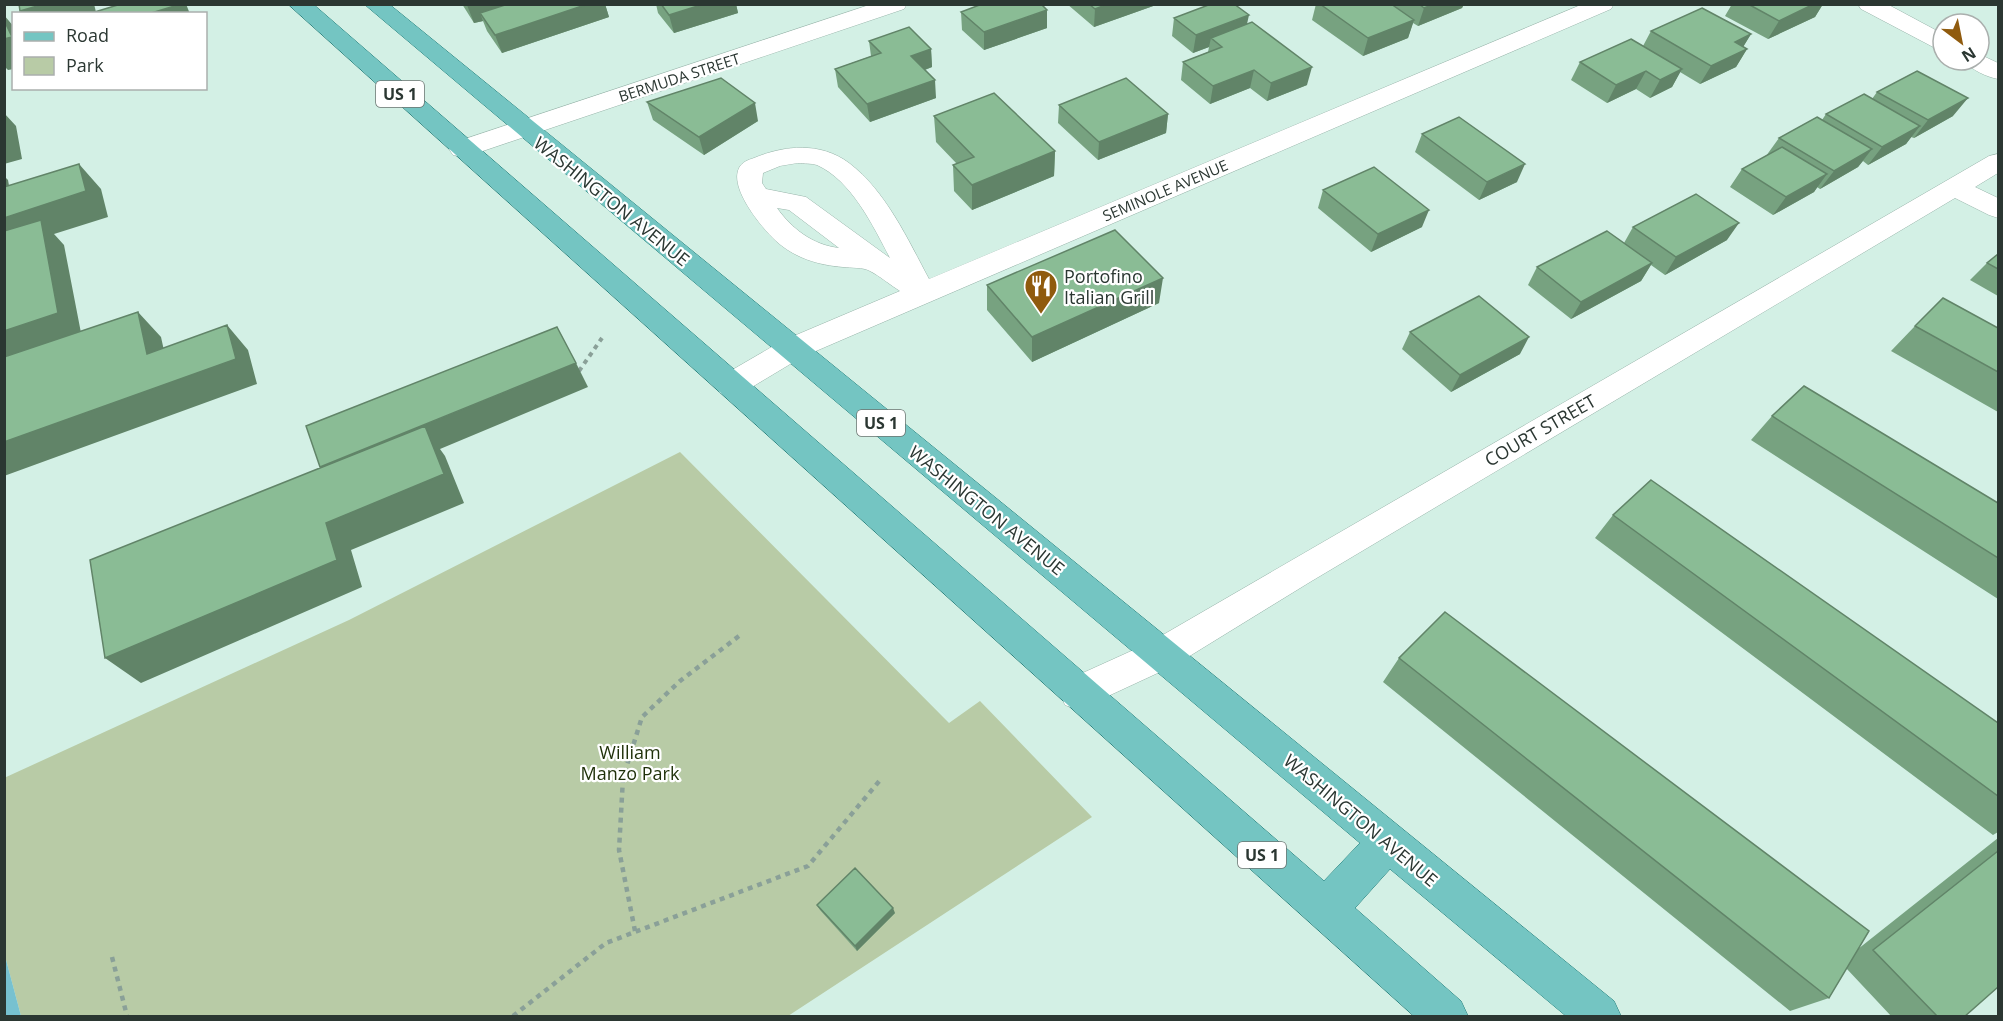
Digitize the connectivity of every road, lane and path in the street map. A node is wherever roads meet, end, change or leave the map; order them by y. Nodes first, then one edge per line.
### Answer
1 (299, 4) edge
2 (375, 4) edge
3 (896, 4) edge
4 (1603, 4) edge
5 (1869, 4) edge
6 (1931, 37) edge
7 (524, 128) junction
8 (462, 149) junction
9 (1998, 162) edge
10 (1956, 188) junction
11 (1998, 209) edge
12 (923, 293) junction
13 (602, 338) dead end
14 (792, 349) junction
15 (579, 371) dead end
16 (732, 385) junction
17 (739, 636) dead end
18 (1162, 654) junction
19 (1078, 693) junction
20 (881, 779) dead end
21 (1388, 842) junction
22 (1325, 910) junction
23 (635, 931) junction
24 (112, 957) dead end
25 (128, 1017) edge
26 (513, 1017) edge
27 (1446, 1017) edge
28 (1599, 1017) edge

1 - 8 main road, US 1
2 - 7 main road, WASHINGTON AVENUE / US 1
3 - 7 street, BERMUDA STREET
4 - 12 street, SEMINOLE AVENUE
5 - 6 street
7 - 8 street, BERMUDA STREET
7 - 14 main road, WASHINGTON AVENUE / US 1
8 - 16 main road, US 1
9 - 10 street, COURT STREET
10 - 11 street
10 - 18 street, COURT STREET
12 - 12 street
12 - 14 street, SEMINOLE AVENUE
13 - 15 path
14 - 16 street, SEMINOLE AVENUE
14 - 18 main road, WASHINGTON AVENUE / US 1
16 - 19 main road, US 1
17 - 23 path
18 - 19 street, COURT STREET
18 - 21 main road, WASHINGTON AVENUE / US 1
19 - 22 main road, US 1
20 - 23 path
21 - 22 main road
21 - 28 main road, WASHINGTON AVENUE / US 1
22 - 27 main road, US 1
23 - 26 path
24 - 25 path

